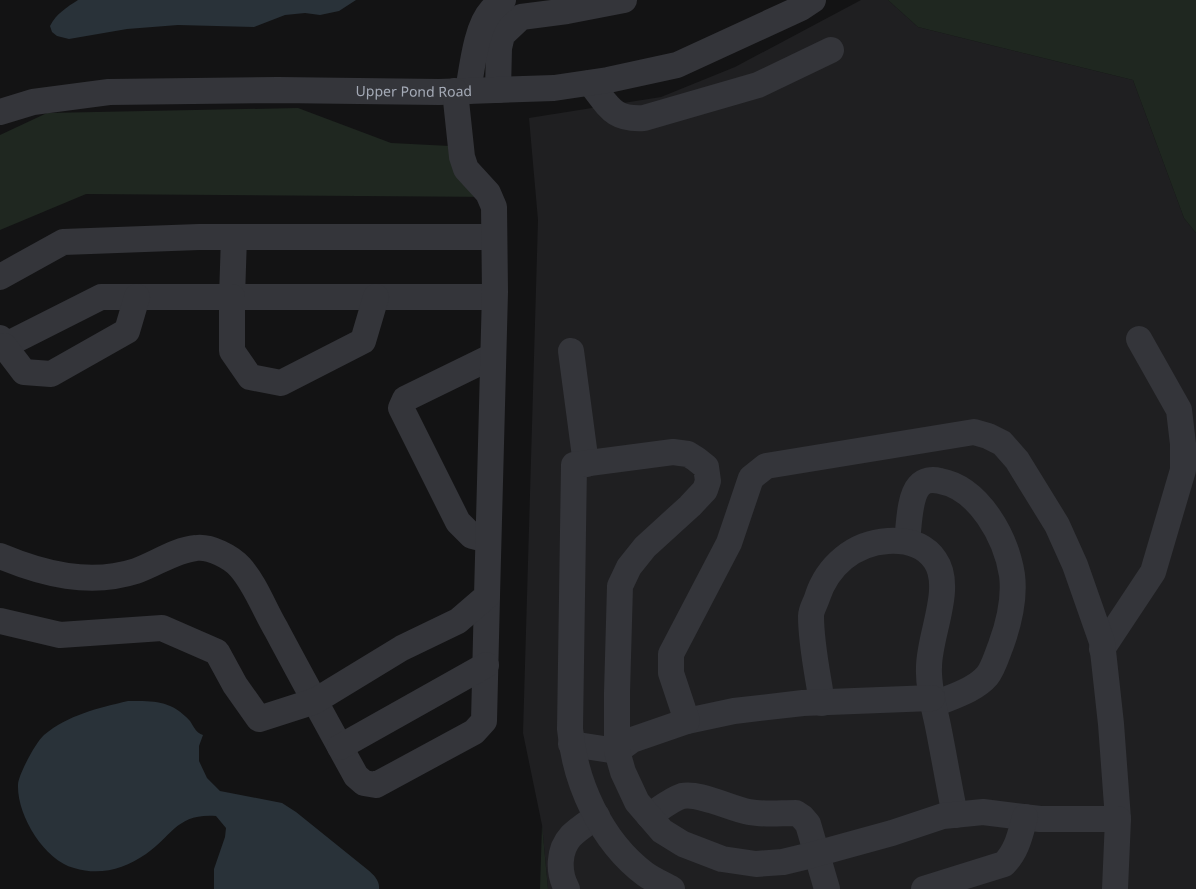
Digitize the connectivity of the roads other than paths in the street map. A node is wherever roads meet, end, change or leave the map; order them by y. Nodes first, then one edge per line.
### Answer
1 (502, 0) edge
2 (624, 0) edge
3 (813, 0) edge
4 (831, 50) dead end
5 (590, 83) junction
6 (498, 90) junction
7 (461, 91) junction
8 (0, 112) edge
9 (234, 237) junction
10 (494, 237) junction
11 (0, 277) edge
12 (137, 297) junction
13 (232, 297) junction
14 (376, 297) junction
15 (494, 297) junction
16 (1139, 338) dead end
17 (2, 342) edge
18 (571, 351) dead end
19 (493, 356) junction
20 (586, 464) junction
21 (488, 540) junction
22 (907, 541) junction
23 (0, 556) edge
24 (487, 596) junction
25 (0, 621) edge
26 (1102, 649) junction
27 (486, 665) junction
28 (315, 701) junction
29 (933, 702) junction
30 (822, 703) junction
31 (687, 721) junction
32 (571, 744) junction
33 (340, 747) junction
34 (616, 751) junction
35 (955, 815) junction
36 (597, 816) junction
37 (650, 816) junction
38 (1024, 817) junction
39 (1118, 819) junction
40 (818, 853) junction
41 (564, 887) edge
42 (672, 889) edge
43 (827, 889) edge
44 (924, 889) edge
45 (1115, 889) edge

1 - 7 street
2 - 6 street
3 - 5 street, Upper Pond Road
4 - 5 street
5 - 6 street, Upper Pond Road
6 - 7 street, Upper Pond Road
7 - 8 street, Upper Pond Road
7 - 10 street
9 - 10 street
9 - 11 street
9 - 13 street
10 - 15 street
12 - 13 street
12 - 17 street
12 - 17 street
13 - 14 street
13 - 14 street
14 - 15 street
15 - 19 street
16 - 26 street
18 - 20 street
19 - 21 street
19 - 21 street
20 - 32 street
20 - 34 street
21 - 24 street
22 - 29 street
22 - 29 street
22 - 30 street
23 - 28 street
24 - 27 street
24 - 28 street
25 - 28 street
26 - 31 street
26 - 39 street
27 - 33 street
27 - 33 street
28 - 33 street
29 - 30 street
29 - 35 street
30 - 31 street
31 - 34 street
32 - 34 street
32 - 36 street
34 - 37 street
35 - 38 street
35 - 40 street
36 - 41 street
36 - 42 street
37 - 40 street
37 - 40 street
38 - 39 street
38 - 44 street
39 - 45 street
40 - 43 street

